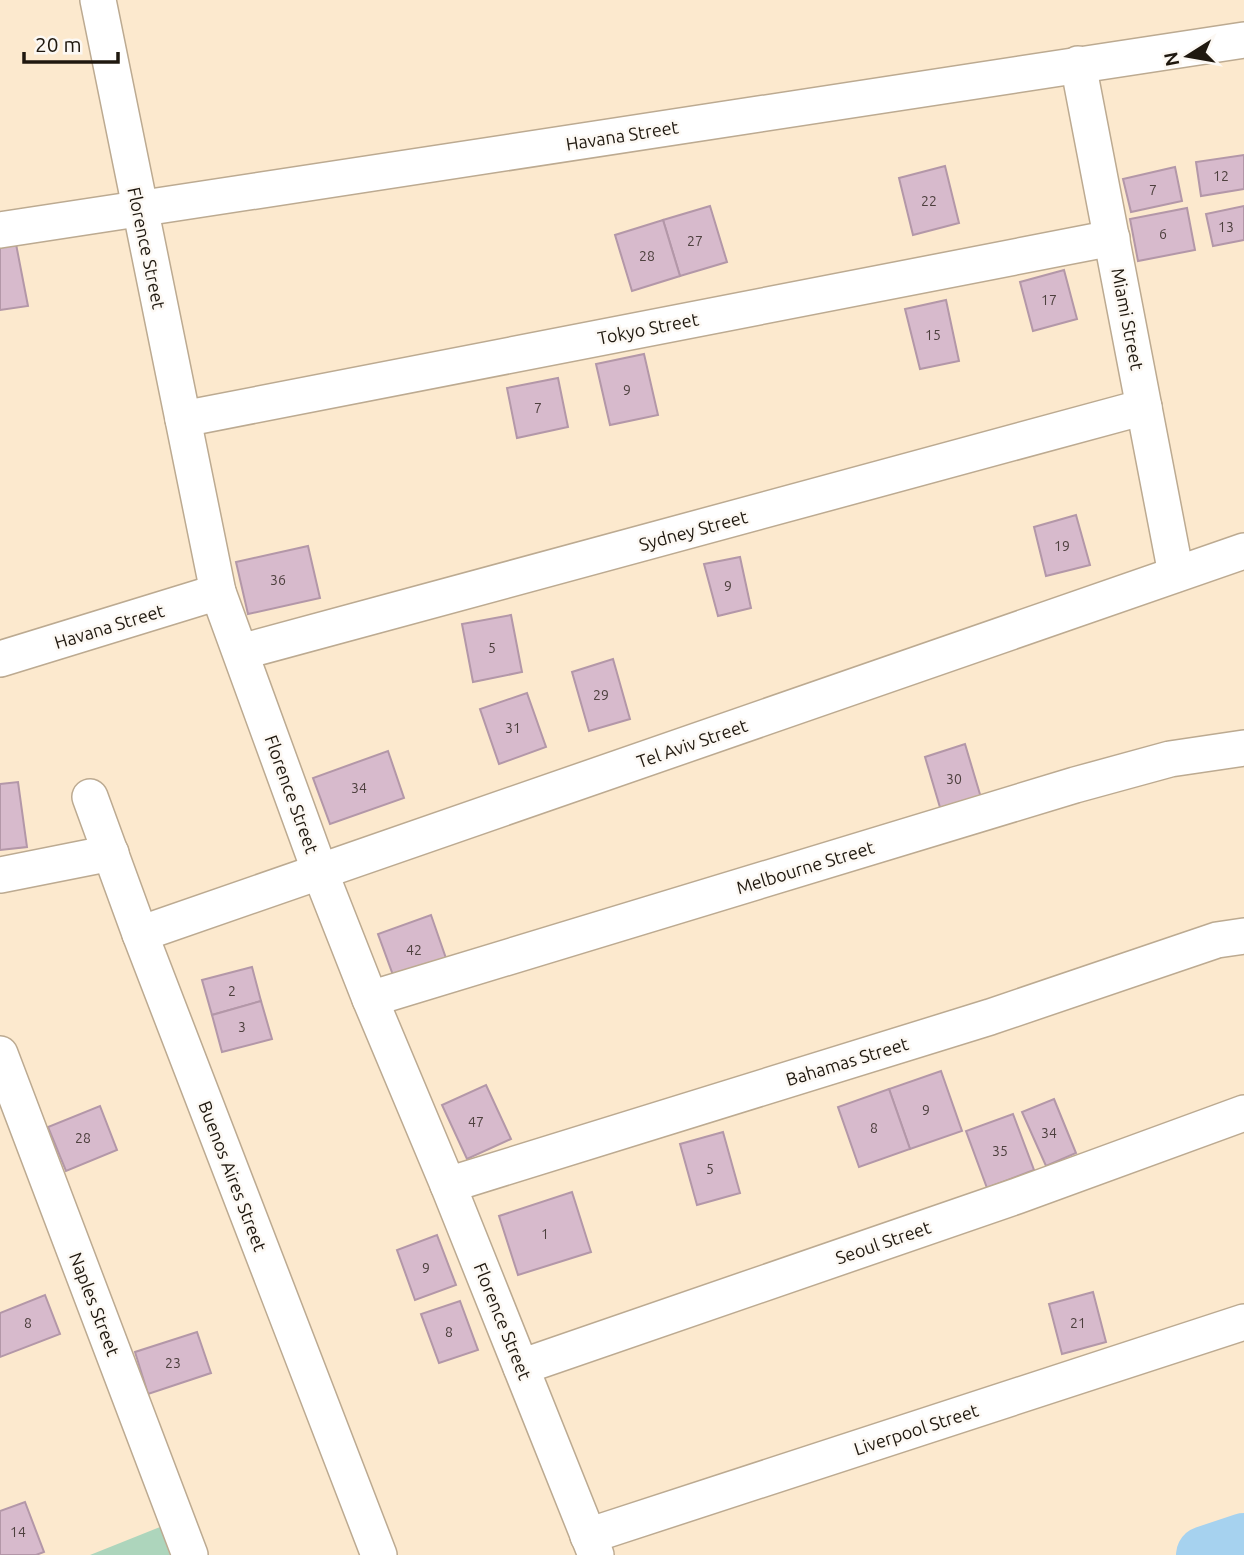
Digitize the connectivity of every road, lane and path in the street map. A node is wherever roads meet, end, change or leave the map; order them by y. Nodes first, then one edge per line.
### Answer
1 (98, 0) edge
2 (1244, 40) edge
3 (1078, 64) junction
4 (139, 210) junction
5 (0, 230) edge
6 (1112, 238) junction
7 (1144, 407) junction
8 (183, 419) junction
9 (1244, 551) edge
10 (1176, 574) junction
11 (218, 592) junction
12 (241, 652) junction
13 (0, 659) edge
14 (1244, 748) edge
15 (90, 797) dead end
16 (111, 853) junction
17 (320, 872) junction
18 (0, 875) edge
19 (140, 934) junction
20 (1244, 936) edge
21 (370, 999) junction
22 (0, 1054) edge
23 (1244, 1113) edge
24 (448, 1185) junction
25 (1244, 1322) edge
26 (521, 1367) junction
27 (592, 1545) edge
28 (190, 1555) edge
29 (379, 1555) edge

1 - 4 street, Florence Street
2 - 3 street, Havana Street
3 - 4 street, Havana Street
3 - 6 street, Miami Street
4 - 5 street, Havana Street
4 - 8 street, Florence Street
6 - 7 street, Miami Street
6 - 8 street, Tokyo Street
7 - 10 street, Miami Street
7 - 12 street, Sydney Street
8 - 11 street, Florence Street
9 - 10 street, Tel Aviv Street
10 - 17 street, Tel Aviv Street
11 - 12 street, Florence Street
11 - 13 street, Havana Street
12 - 17 street, Florence Street
14 - 21 street, Melbourne Street
15 - 16 street, Buenos Aires Street
16 - 18 street
16 - 19 street, Buenos Aires Street
17 - 19 street, Tel Aviv Street
17 - 21 street, Florence Street
19 - 29 street, Buenos Aires Street
20 - 24 street, Bahamas Street
21 - 24 street, Florence Street
22 - 28 street, Naples Street
23 - 26 street, Seoul Street
24 - 26 street, Florence Street
25 - 27 street, Liverpool Street
26 - 27 street, Florence Street

